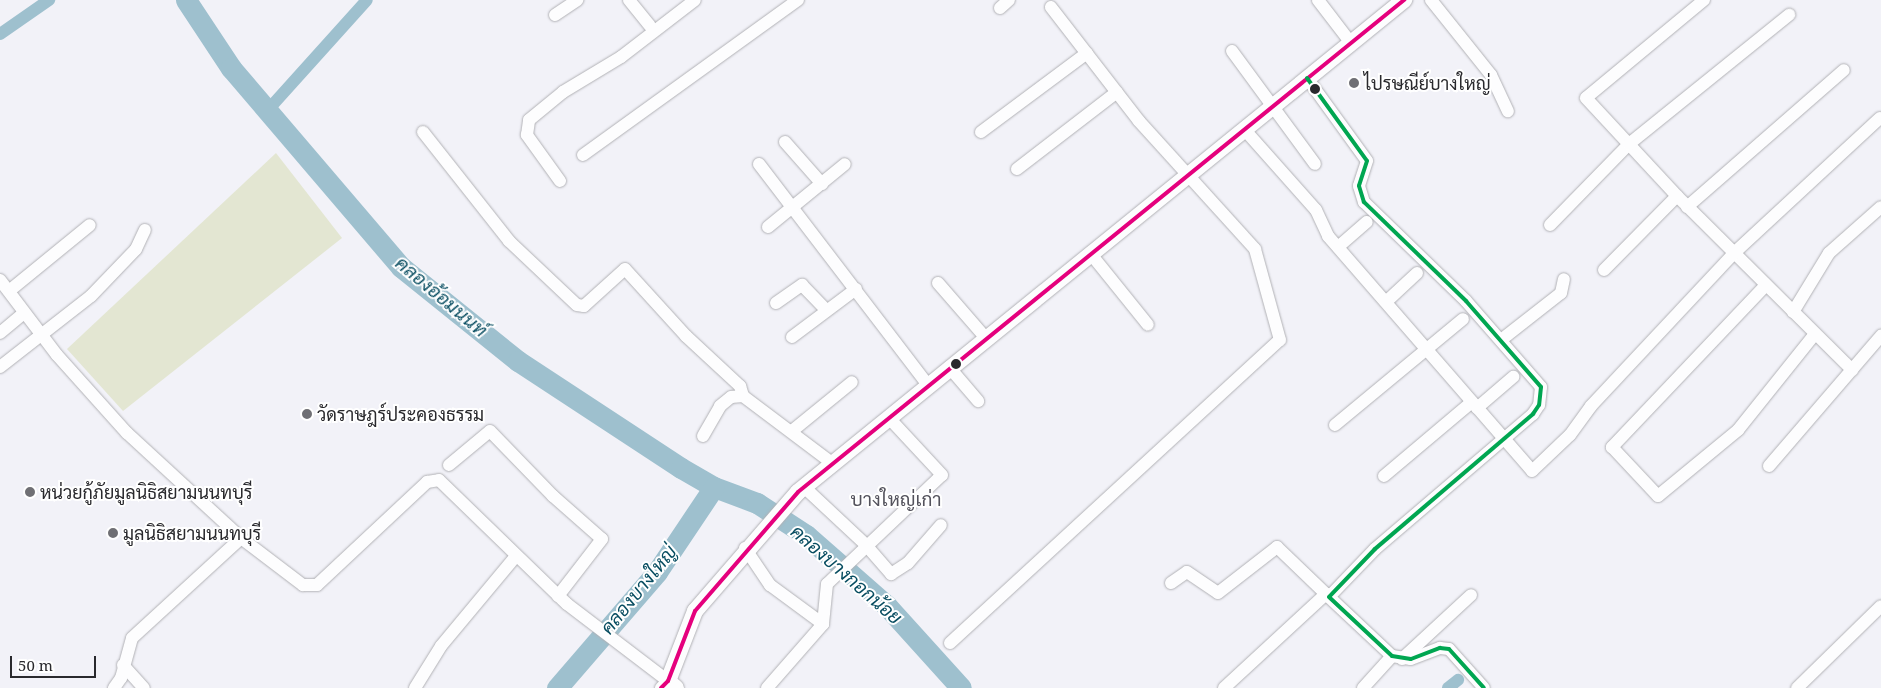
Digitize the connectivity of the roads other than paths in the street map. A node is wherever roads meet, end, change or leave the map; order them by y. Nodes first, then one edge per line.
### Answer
1 (578, 0) edge
2 (629, 0) edge
3 (798, 0) edge
4 (1318, 0) edge
5 (1404, 0) edge
6 (1431, 0) edge
7 (1704, 0) edge
8 (693, 1) edge
9 (1051, 7) dead end
10 (554, 15) dead end
11 (1789, 15) dead end
12 (650, 26) junction
13 (1351, 43) junction
14 (1232, 51) dead end
15 (1087, 53) junction
16 (598, 68) junction
17 (1844, 70) dead end
18 (1307, 78) junction
19 (1117, 92) junction
20 (1274, 105) junction
21 (1508, 111) dead end
22 (1880, 118) edge
23 (1244, 129) junction
24 (423, 132) dead end
25 (980, 132) dead end
26 (785, 142) dead end
27 (1628, 144) junction
28 (583, 155) dead end
29 (759, 164) dead end
30 (845, 164) dead end
31 (1315, 164) dead end
32 (1017, 169) dead end
33 (1186, 175) junction
34 (560, 181) dead end
35 (822, 184) junction
36 (1677, 196) junction
37 (793, 206) junction
38 (1687, 207) junction
39 (1881, 207) edge
40 (1367, 222) dead end
41 (90, 225) dead end
42 (1550, 225) dead end
43 (768, 227) dead end
44 (145, 230) dead end
45 (1338, 246) junction
46 (1090, 253) junction
47 (1733, 254) junction
48 (1604, 270) dead end
49 (1417, 273) dead end
50 (1564, 279) dead end
51 (0, 280) edge
52 (938, 283) dead end
53 (1766, 285) junction
54 (856, 289) junction
55 (9, 291) junction
56 (1387, 301) junction
57 (776, 303) dead end
58 (826, 310) junction
59 (1793, 312) junction
60 (24, 313) junction
61 (1463, 319) dead end
62 (1148, 324) dead end
63 (0, 333) edge
64 (1815, 334) junction
65 (41, 336) junction
66 (1881, 336) edge
67 (792, 337) dead end
68 (986, 337) junction
69 (1502, 340) junction
70 (1427, 349) junction
71 (0, 367) edge
72 (949, 367) junction
73 (1852, 370) junction
74 (1514, 377) dead end
75 (852, 382) dead end
76 (928, 385) junction
77 (743, 396) junction
78 (978, 401) dead end
79 (1474, 405) junction
80 (889, 418) junction
81 (1336, 425) dead end
82 (792, 431) junction
83 (703, 436) dead end
84 (1504, 439) junction
85 (832, 463) junction
86 (449, 465) dead end
87 (1769, 466) dead end
88 (1384, 476) dead end
89 (801, 489) junction
90 (940, 526) dead end
91 (241, 538) junction
92 (862, 547) junction
93 (745, 548) junction
94 (516, 556) junction
95 (1171, 583) dead end
96 (1471, 595) dead end
97 (558, 596) junction
98 (1329, 597) junction
99 (1881, 606) edge
100 (823, 624) junction
101 (1281, 641) junction
102 (950, 643) dead end
103 (1397, 657) junction
104 (123, 665) junction
105 (668, 686) edge
106 (114, 688) edge
107 (144, 688) edge
108 (415, 688) edge
109 (767, 688) edge
110 (1224, 688) edge
111 (1235, 688) edge
112 (1363, 688) edge
113 (1484, 688) edge
114 (1797, 688) edge

1 - 10 street
2 - 12 street
3 - 28 street
4 - 13 street
5 - 13 street
6 - 21 street
7 - 27 street
8 - 12 street
8 - 16 street
9 - 15 street
11 - 27 street
12 - 16 street
13 - 18 street
14 - 20 street
15 - 19 street
15 - 25 street
16 - 34 street
17 - 38 street
18 - 20 street
18 - 69 street
19 - 32 street
19 - 33 street
20 - 23 street
20 - 31 street
22 - 47 street
23 - 33 street
23 - 45 street
24 - 77 street
26 - 35 street
27 - 36 street
27 - 42 street
29 - 37 street
30 - 35 street
33 - 46 street
33 - 102 street
35 - 37 street
36 - 38 street
36 - 48 street
37 - 43 street
37 - 54 street
38 - 47 street
39 - 59 street
40 - 45 street
41 - 55 street
44 - 65 street
45 - 56 street
46 - 62 street
46 - 68 street
47 - 53 street
47 - 84 street
49 - 56 street
50 - 69 street
51 - 55 street
52 - 68 street
53 - 59 street
53 - 64 street
54 - 58 street
54 - 76 street
55 - 60 street
56 - 70 street
57 - 58 street
58 - 67 street
59 - 64 street
60 - 63 street
60 - 65 street
61 - 70 street
64 - 73 street
65 - 71 street
65 - 91 street
66 - 73 street
68 - 72 street
69 - 84 street
70 - 79 street
70 - 81 street
72 - 76 street
72 - 78 street
73 - 87 street
74 - 79 street
75 - 82 street
76 - 80 street
77 - 82 street
77 - 83 street
79 - 84 street
79 - 88 street
80 - 85 street
80 - 92 street
82 - 85 street
84 - 98 street
85 - 89 street
86 - 97 street
89 - 92 street
89 - 93 street
90 - 92 street
91 - 94 street
91 - 104 street
92 - 100 street
93 - 100 street
93 - 105 street
94 - 97 street
94 - 108 street
95 - 98 street
96 - 103 street
97 - 105 street
98 - 101 street
98 - 103 street
99 - 114 street
100 - 109 street
101 - 110 street
101 - 111 street
103 - 112 street
103 - 113 street
104 - 106 street
104 - 107 street

